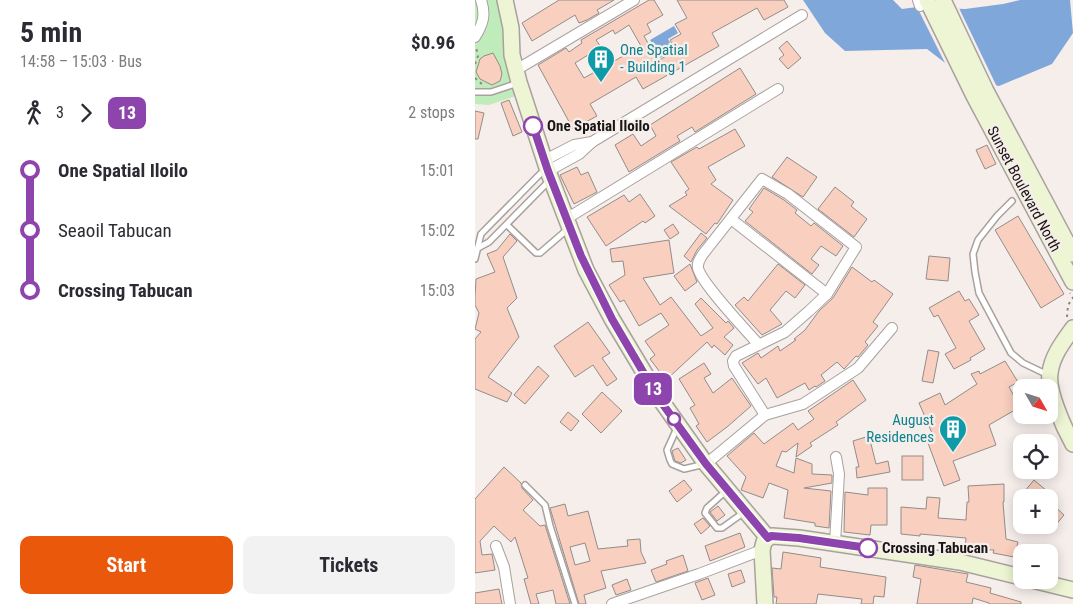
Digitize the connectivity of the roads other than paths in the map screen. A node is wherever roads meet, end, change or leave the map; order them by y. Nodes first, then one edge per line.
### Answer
1 (481, 0) edge
2 (505, 0) edge
3 (633, 0) edge
4 (943, 0) edge
5 (923, 2) edge
6 (802, 15) dead end
7 (475, 38) edge
8 (517, 76) junction
9 (778, 90) dead end
10 (475, 92) edge
11 (980, 93) junction
12 (548, 170) junction
13 (1011, 201) dead end
14 (731, 219) junction
15 (507, 224) junction
16 (568, 224) junction
17 (478, 248) junction
18 (1073, 254) edge
19 (475, 259) edge
20 (1073, 282) edge
21 (827, 294) junction
22 (893, 328) dead end
23 (1073, 328) edge
24 (759, 345) junction
25 (1049, 375) junction
26 (765, 415) junction
27 (678, 425) junction
28 (1073, 444) edge
29 (836, 457) dead end
30 (706, 464) junction
31 (525, 485) dead end
32 (727, 490) junction
33 (745, 511) junction
34 (835, 543) junction
35 (765, 544) junction
36 (497, 546) dead end
37 (1013, 575) edge
38 (1058, 586) edge
39 (1073, 590) edge
40 (511, 604) edge
41 (575, 604) edge
42 (612, 604) edge
43 (765, 604) edge

1 - 7 street
2 - 8 main road
3 - 8 street
4 - 11 main road
5 - 11 main road
6 - 12 street
8 - 10 lane
8 - 12 main road
9 - 16 street
11 - 18 main road, Sunset Boulevard North
11 - 20 main road, Sunset Boulevard North
12 - 15 lane
12 - 16 main road
12 - 17 lane
13 - 25 lane
14 - 21 street
14 - 21 street
14 - 24 street
15 - 16 lane
15 - 17 lane
16 - 27 main road
17 - 19 lane
21 - 24 street
22 - 26 street
23 - 25 main road
24 - 26 street
25 - 28 main road
26 - 30 street
27 - 30 main road
27 - 30 lane
29 - 34 street
30 - 32 main road
31 - 41 lane
32 - 33 main road
32 - 33 lane
33 - 35 main road
34 - 35 main road
34 - 37 main road
35 - 42 street
35 - 43 main road
36 - 40 street
38 - 39 main road

